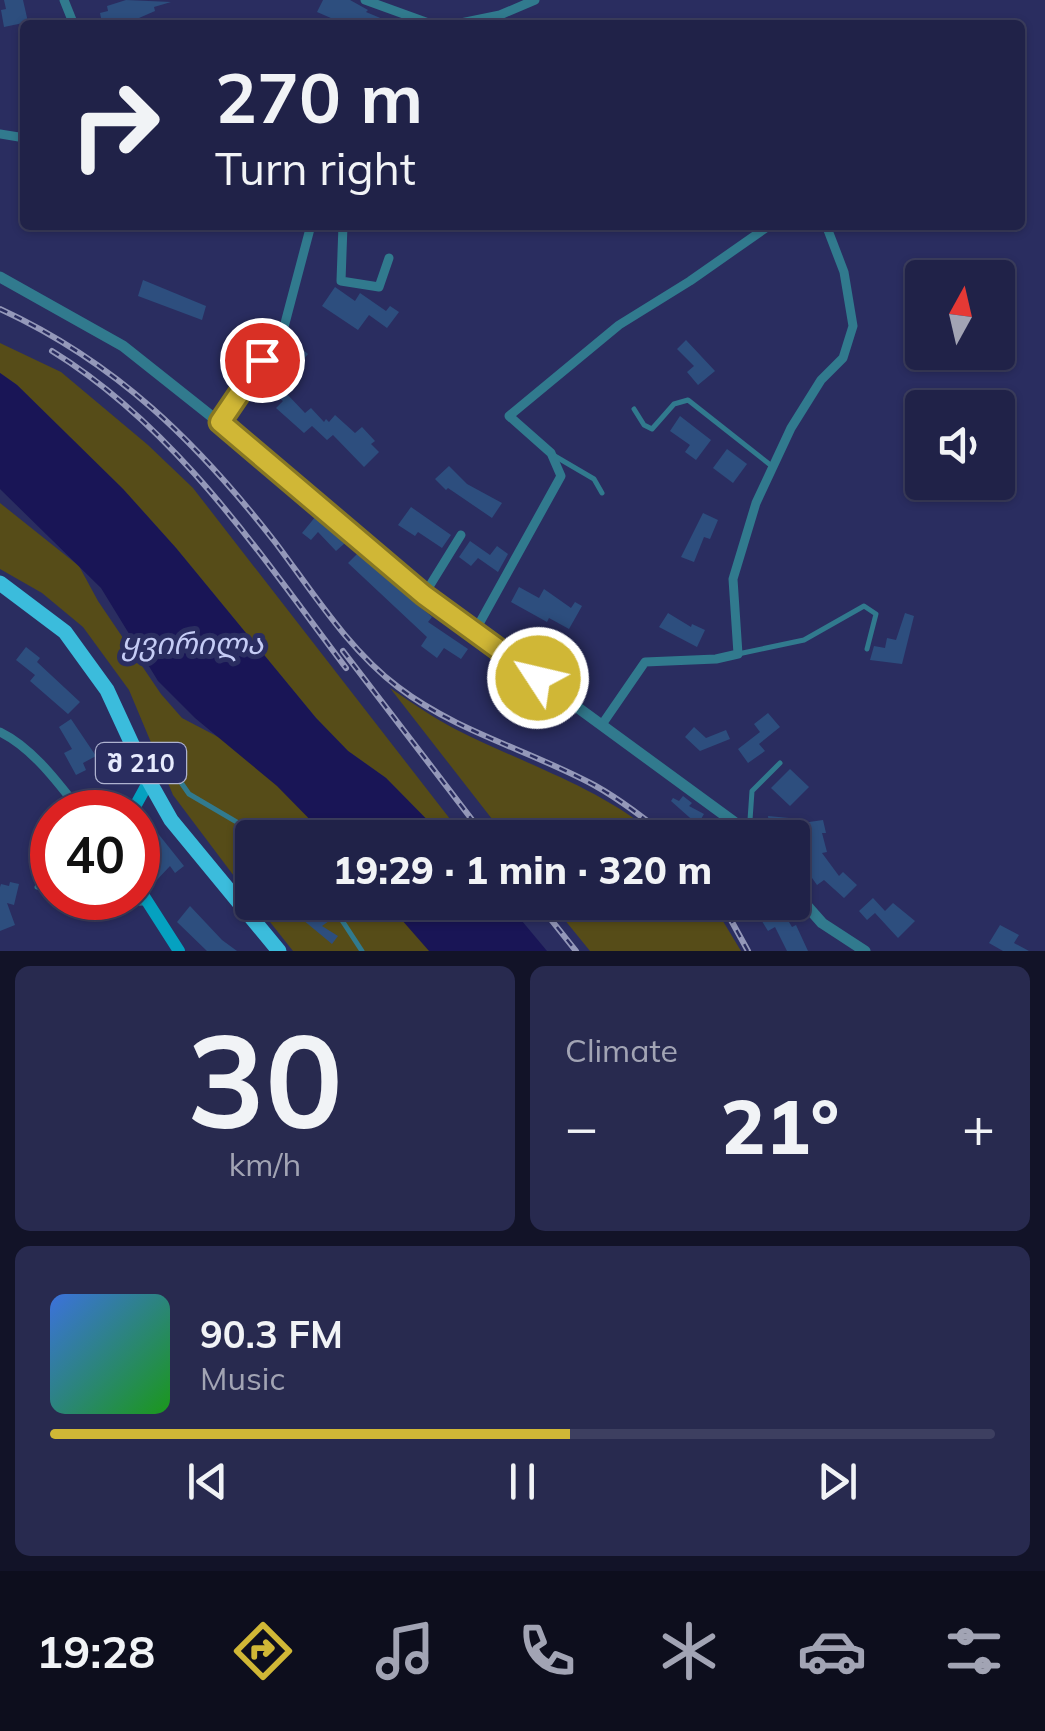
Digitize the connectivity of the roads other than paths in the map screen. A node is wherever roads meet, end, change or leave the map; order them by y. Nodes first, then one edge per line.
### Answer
1 (365, 0) edge
2 (535, 0) edge
3 (420, 20) edge
4 (475, 20) edge
5 (310, 230) edge
6 (342, 230) edge
7 (763, 230) edge
8 (828, 230) edge
9 (389, 258) dead end
10 (0, 277) edge
11 (634, 409) dead end
12 (220, 422) junction
13 (551, 453) junction
14 (773, 467) junction
15 (602, 493) dead end
16 (461, 535) dead end
17 (0, 583) edge
18 (424, 595) junction
19 (474, 633) junction
20 (867, 649) dead end
21 (738, 654) junction
22 (603, 723) junction
23 (0, 732) edge
24 (130, 739) junction
25 (780, 763) dead end
26 (149, 781) junction
27 (64, 790) edge
28 (144, 790) edge
29 (731, 820) edge
30 (750, 820) edge
31 (235, 821) edge
32 (810, 909) edge
33 (158, 920) edge
34 (342, 920) edge
35 (178, 951) edge
36 (279, 951) edge
37 (362, 951) edge
38 (865, 951) edge

1 - 3 street
2 - 4 street
5 - 12 street
6 - 9 street
7 - 13 street
8 - 14 street
10 - 12 street
11 - 14 lane
12 - 18 street
13 - 15 lane
13 - 19 street
14 - 21 street
16 - 18 street
17 - 24 main road, შ 210
18 - 19 street
19 - 22 street
20 - 21 lane
21 - 22 street
22 - 29 street
23 - 27 street
24 - 26 main road, შ 210
24 - 31 lane
25 - 30 lane
26 - 28 main road
26 - 36 main road, შ 210
32 - 38 street
33 - 35 main road
34 - 37 lane

